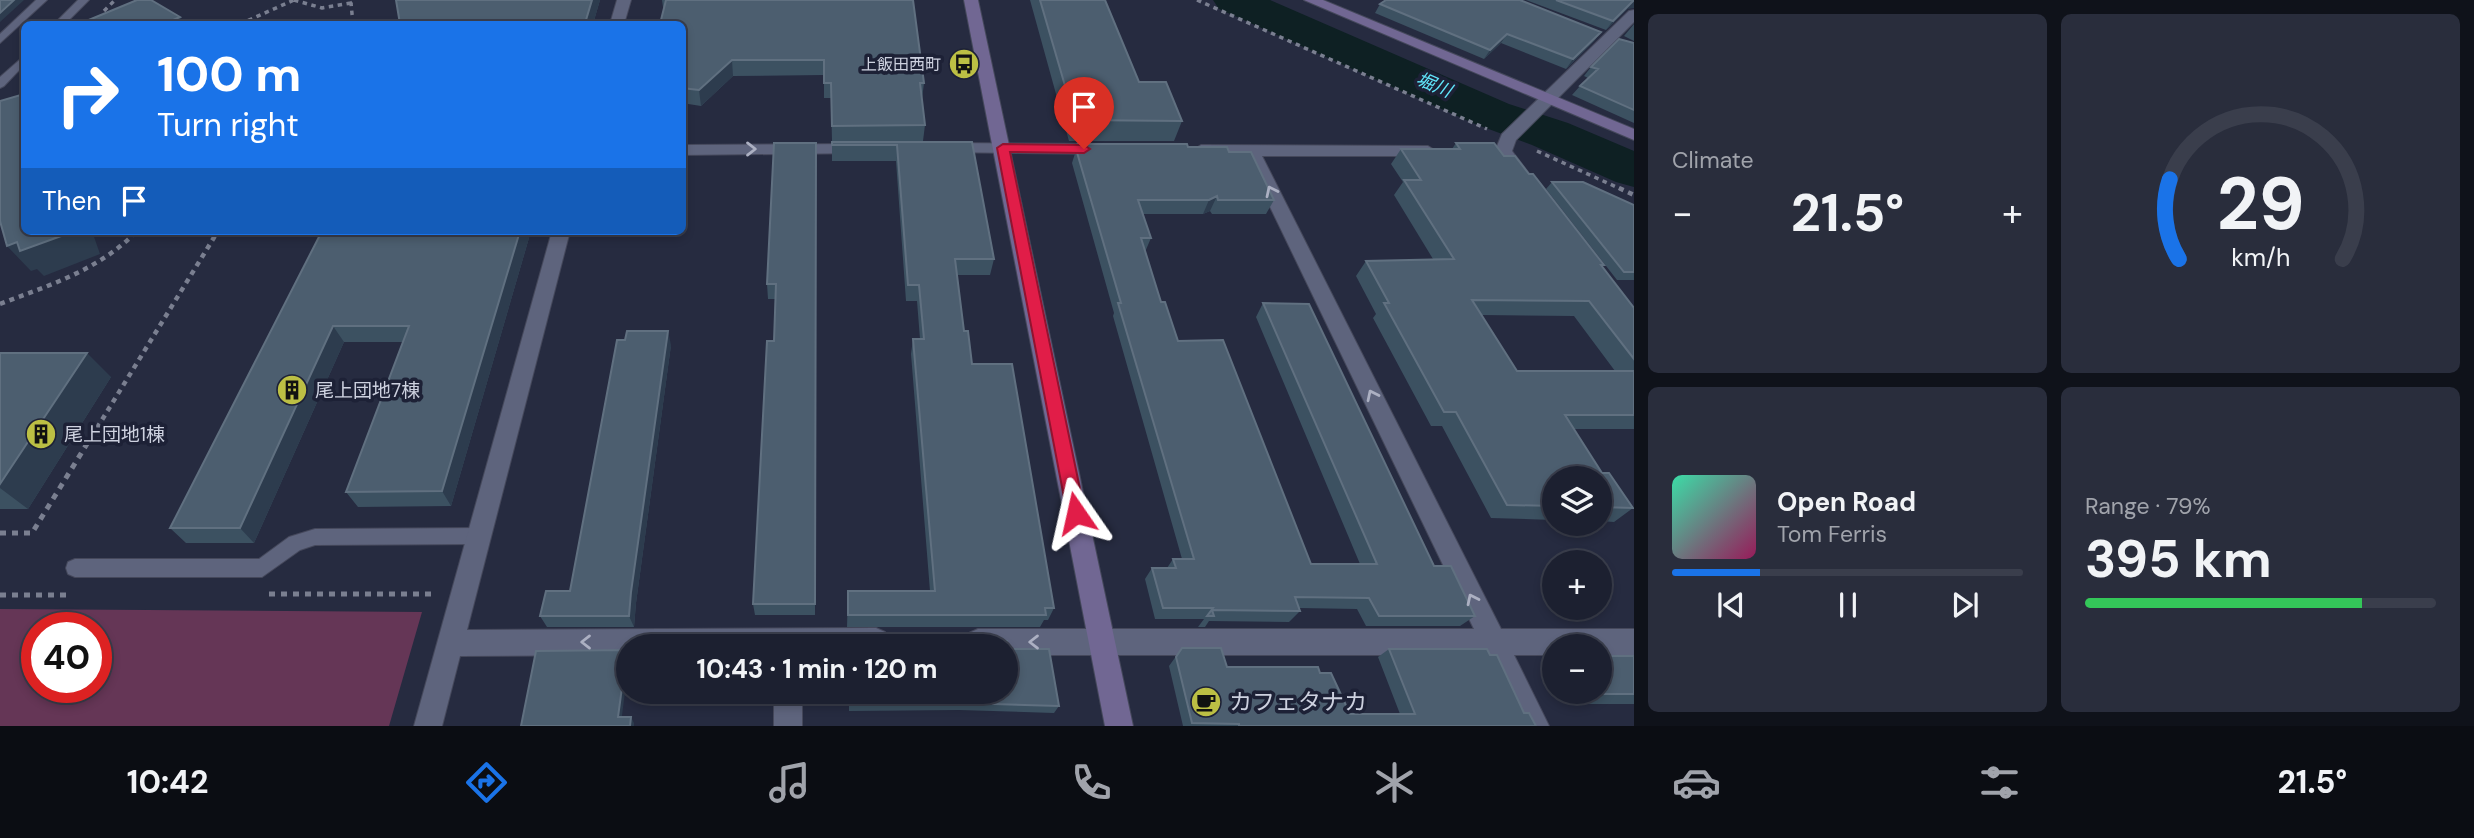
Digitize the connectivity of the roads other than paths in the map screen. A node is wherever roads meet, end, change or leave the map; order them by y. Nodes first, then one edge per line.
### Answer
1 (42, 0) edge
2 (84, 0) edge
3 (624, 0) edge
4 (971, 0) edge
5 (1311, 0) edge
6 (1634, 14) edge
7 (63, 21) edge
8 (618, 21) edge
9 (0, 40) edge
10 (21, 62) edge
11 (0, 84) edge
12 (1543, 103) junction
13 (1634, 135) edge
14 (933, 148) edge
15 (1003, 148) junction
16 (877, 149) edge
17 (1126, 149) edge
18 (686, 150) edge
19 (1181, 150) edge
20 (1251, 150) junction
21 (1447, 151) edge
22 (1536, 193) edge
23 (560, 235) edge
24 (480, 536) junction
25 (75, 568) dead end
26 (1493, 641) junction
27 (1018, 642) edge
28 (1634, 642) edge
29 (450, 643) junction
30 (616, 643) edge
31 (1102, 643) junction
32 (788, 704) edge
33 (428, 726) edge
34 (788, 726) edge
35 (1119, 726) edge
36 (1535, 726) edge

1 - 9 lane
2 - 7 lane
3 - 8 street
4 - 15 street
5 - 12 street
6 - 12 street
10 - 11 lane
12 - 13 street
12 - 22 street
14 - 15 street
15 - 17 street
15 - 31 street
18 -> 16 street
19 - 20 street
20 - 21 street
26 -> 20 street
23 - 24 street
24 - 25 lane
24 - 29 street
26 - 28 street
26 - 31 street
26 - 36 street
31 -> 27 street
30 -> 29 street
29 - 33 street
31 - 35 street
32 - 34 street

